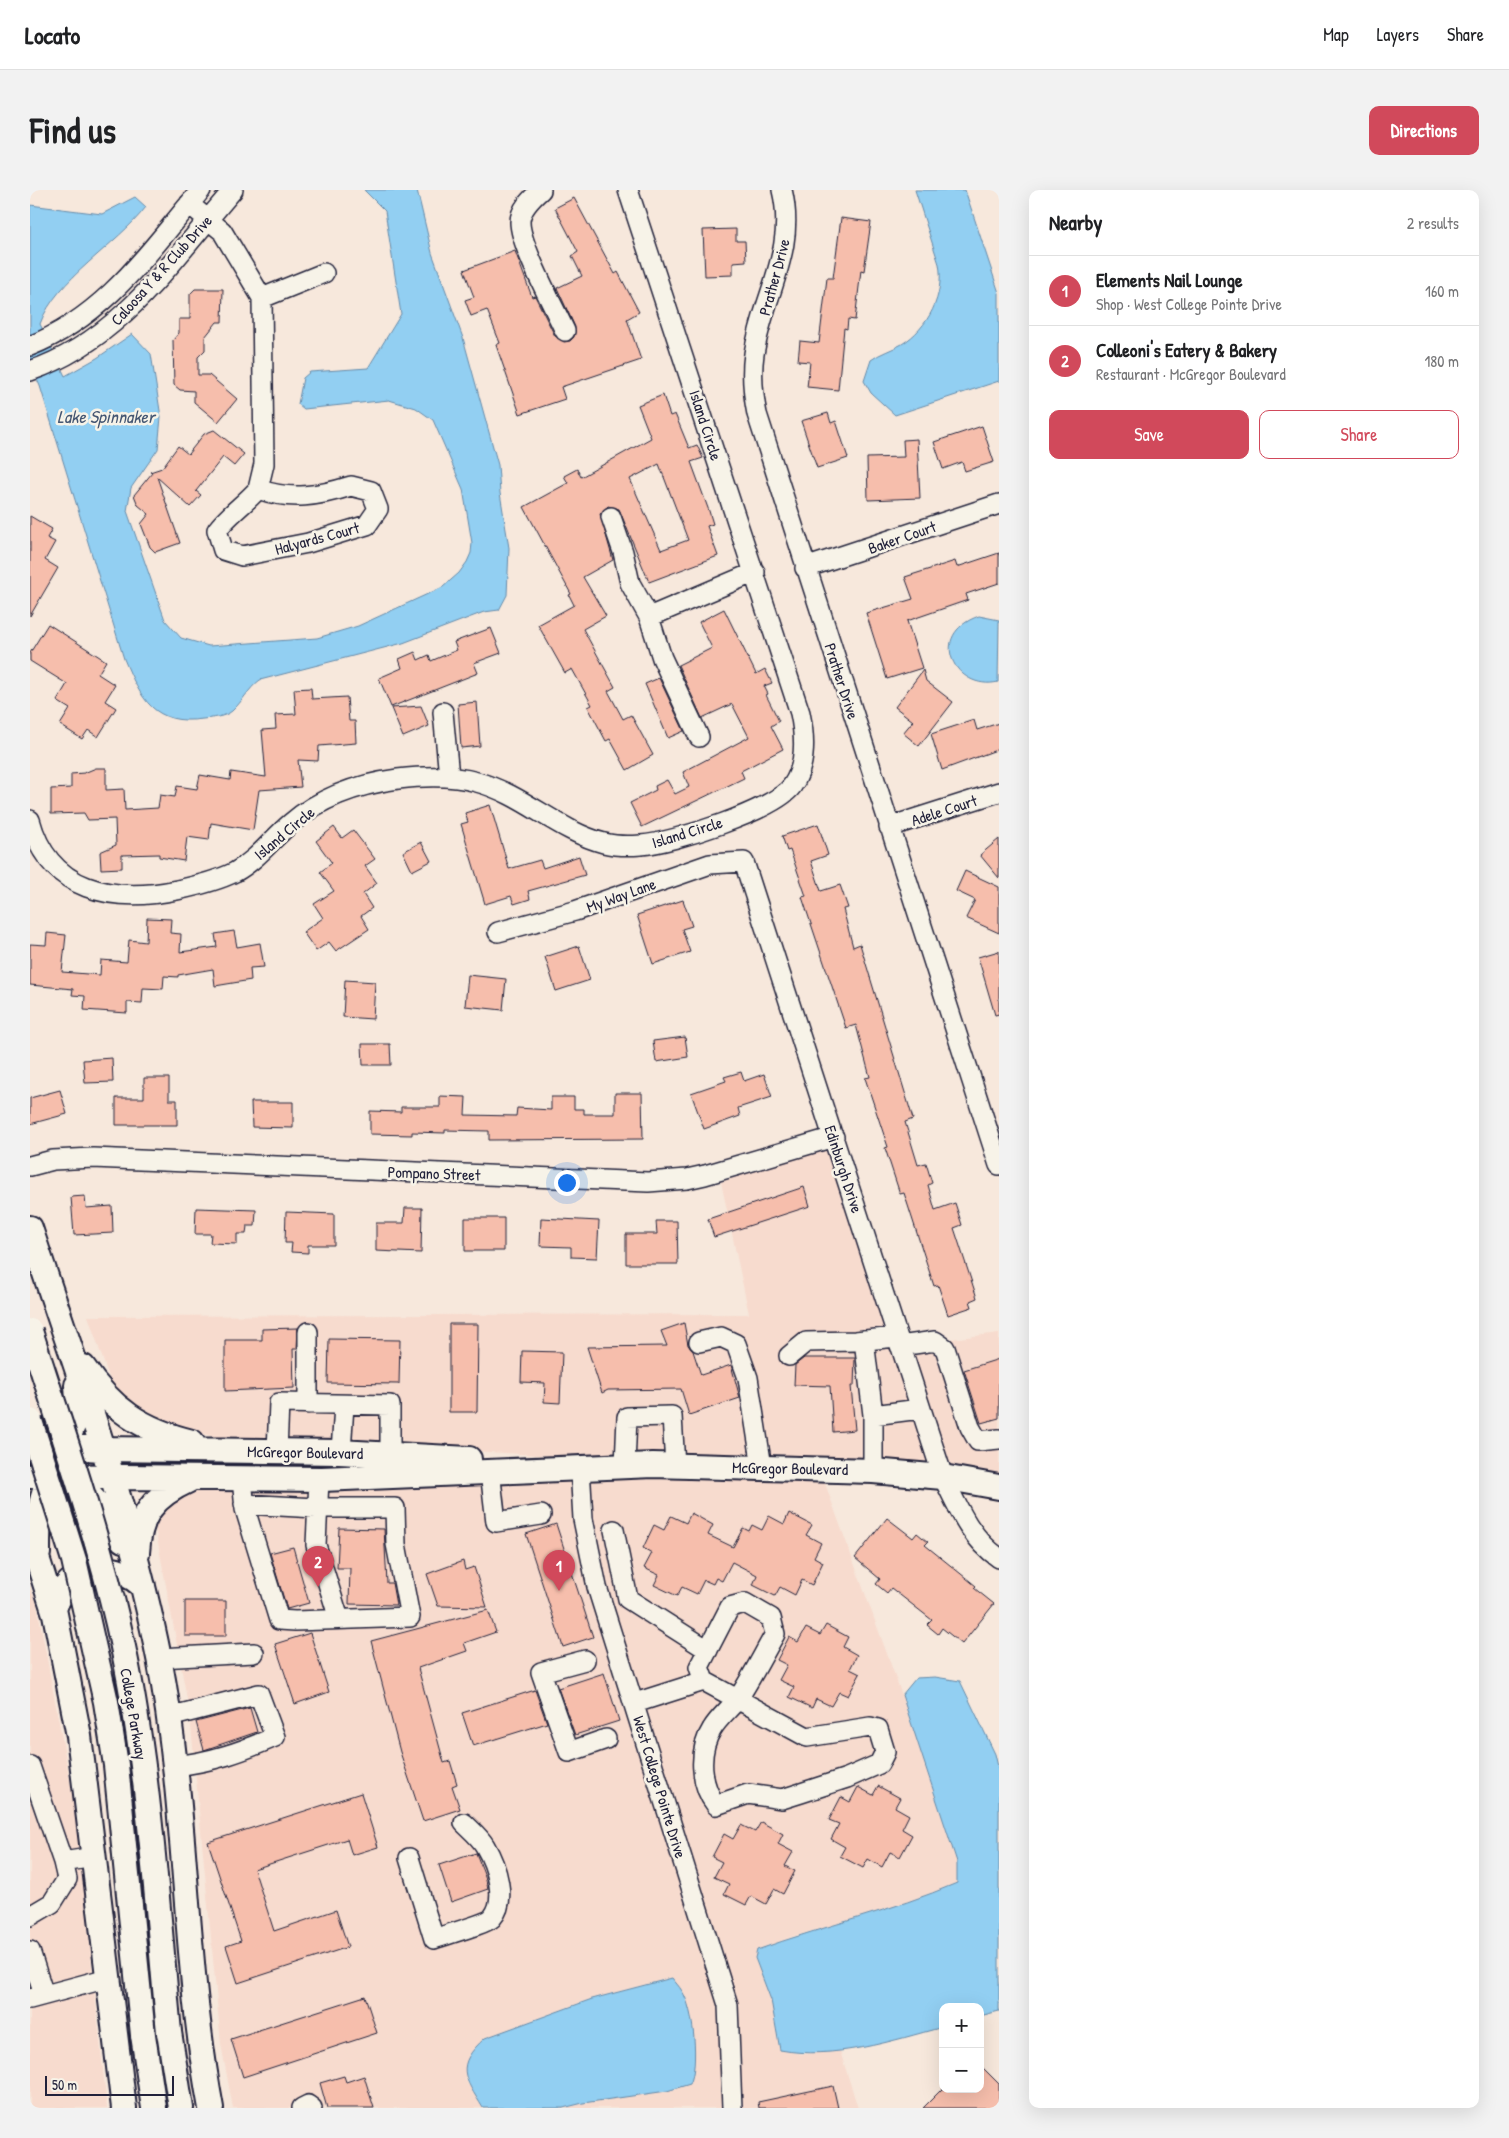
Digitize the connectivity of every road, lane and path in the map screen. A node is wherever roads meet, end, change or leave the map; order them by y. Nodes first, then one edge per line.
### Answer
1 (233, 190) edge
2 (541, 190) edge
3 (628, 190) edge
4 (782, 190) edge
5 (195, 197) edge
6 (208, 219) junction
7 (324, 273) dead end
8 (262, 298) junction
9 (565, 331) dead end
10 (30, 346) edge
11 (30, 371) edge
12 (258, 489) junction
13 (999, 504) edge
14 (611, 517) dead end
15 (805, 568) junction
16 (754, 572) junction
17 (649, 617) junction
18 (443, 712) dead end
19 (699, 737) dead end
20 (449, 777) junction
21 (999, 792) edge
22 (889, 827) junction
23 (31, 830) edge
24 (744, 862) joint
25 (498, 932) dead end
26 (834, 1137) junction
27 (999, 1165) edge
28 (30, 1166) edge
29 (30, 1228) edge
30 (60, 1320) junction
31 (30, 1331) edge
32 (308, 1332) dead end
33 (864, 1340) junction
34 (899, 1341) junction
35 (699, 1342) dead end
36 (789, 1356) dead end
37 (30, 1365) edge
38 (76, 1366) junction
39 (308, 1404) junction
40 (344, 1404) junction
41 (920, 1409) junction
42 (874, 1416) junction
43 (30, 1421) edge
44 (999, 1439) edge
45 (102, 1449) junction
46 (227, 1450) junction
47 (277, 1451) junction
48 (342, 1452) junction
49 (390, 1454) junction
50 (46, 1459) edge
51 (625, 1466) junction
52 (674, 1466) junction
53 (580, 1467) junction
54 (762, 1467) junction
55 (490, 1471) junction
56 (873, 1471) junction
57 (380, 1476) junction
58 (943, 1477) junction
59 (112, 1478) junction
60 (192, 1478) junction
61 (242, 1479) junction
62 (319, 1479) junction
63 (999, 1487) edge
64 (244, 1504) junction
65 (316, 1508) junction
66 (380, 1508) junction
67 (541, 1515) dead end
68 (614, 1530) dead end
69 (30, 1536) edge
70 (34, 1557) edge
71 (999, 1558) edge
72 (137, 1560) junction
73 (143, 1586) junction
74 (50, 1598) junction
75 (339, 1619) junction
76 (708, 1650) junction
77 (254, 1653) dead end
78 (159, 1658) junction
79 (586, 1660) dead end
80 (704, 1681) junction
81 (738, 1698) junction
82 (635, 1703) junction
83 (169, 1717) junction
84 (606, 1738) dead end
85 (30, 1766) edge
86 (174, 1766) junction
87 (464, 1823) dead end
88 (94, 1857) junction
89 (409, 1858) dead end
90 (64, 1862) junction
91 (30, 1916) edge
92 (30, 1951) edge
93 (108, 1978) junction
94 (37, 1997) edge
95 (124, 2108) edge
96 (154, 2108) edge
97 (181, 2108) edge
98 (211, 2108) edge
99 (302, 2108) edge
100 (312, 2108) edge
101 (732, 2108) edge

1 - 6 street, Caloosa Y & R Club Drive
2 - 9 street
3 - 16 street, Island Circle
4 - 15 street, Prather Drive
5 - 6 street
5 - 10 street, Caloosa Y & R Club Drive
6 - 8 street
6 - 11 street, Caloosa Y & R Club Drive
7 - 8 street
8 - 12 street
12 - 12 street, Halyards Court
13 - 15 street, Baker Court
14 - 17 street
15 - 22 street, Prather Drive
16 - 17 street
16 - 20 street, Island Circle
17 - 19 street
18 - 20 street
20 - 23 street, Island Circle
21 - 22 street, Adele Court
22 - 27 street, Prather Drive
24 - 25 street, My Way Lane
24 - 26 street, Edinburgh Drive
26 - 28 street, Pompano Street
26 - 34 street, Edinburgh Drive
29 - 30 main road
30 - 37 main road
30 - 38 main road
30 - 46 main road
31 - 97 main road, College Parkway, bridge
32 - 39 street
33 - 34 street
33 - 36 street
33 - 42 street
34 - 41 street, Edinburgh Drive
34 - 44 street
35 - 54 street
38 - 45 main road
38 - 50 main road
39 - 40 street
39 - 47 street
40 - 48 street
40 - 49 street
41 - 42 street
41 - 58 street, Edinburgh Drive
42 - 56 street
43 - 96 main road, College Parkway, bridge
45 - 46 main road, McGregor Boulevard
45 - 50 main road
45 - 59 main road
46 - 47 main road, McGregor Boulevard
47 - 48 main road, McGregor Boulevard
48 - 49 main road, McGregor Boulevard
49 - 53 main road, McGregor Boulevard
50 - 59 main road
50 - 70 main road
50 - 72 main road
51 - 52 main road, McGregor Boulevard
51 - 52 street
51 - 53 main road, McGregor Boulevard
52 - 54 main road, McGregor Boulevard
53 - 55 main road, McGregor Boulevard
53 - 82 street, West College Pointe Drive
54 - 56 main road, McGregor Boulevard
55 - 57 main road, McGregor Boulevard
55 - 67 street
56 - 58 main road, McGregor Boulevard
57 - 62 main road, McGregor Boulevard
57 - 66 street
58 - 63 main road, McGregor Boulevard
58 - 71 street, Edinburgh Drive
59 - 60 main road, McGregor Boulevard
59 - 72 main road
60 - 61 main road, McGregor Boulevard
60 - 72 main road
61 - 62 main road, McGregor Boulevard
61 - 64 street
62 - 65 street
64 - 65 street
64 - 75 street
65 - 66 street
65 - 75 street
66 - 75 street
68 - 76 street
69 - 70 main road
70 - 74 main road
72 - 73 main road
73 - 74 main road
73 - 78 main road
74 - 88 main road
76 - 80 street
76 - 81 street
77 - 78 street
78 - 83 main road
79 - 84 street
80 - 81 street
80 - 82 street
81 - 81 street
82 - 101 street, West College Pointe Drive
83 - 86 main road
83 - 86 street
85 - 90 street
86 - 98 main road
87 - 89 street
88 - 90 street
88 - 93 main road
90 - 91 street
92 - 94 street
93 - 94 street
93 - 95 main road
99 - 100 street

